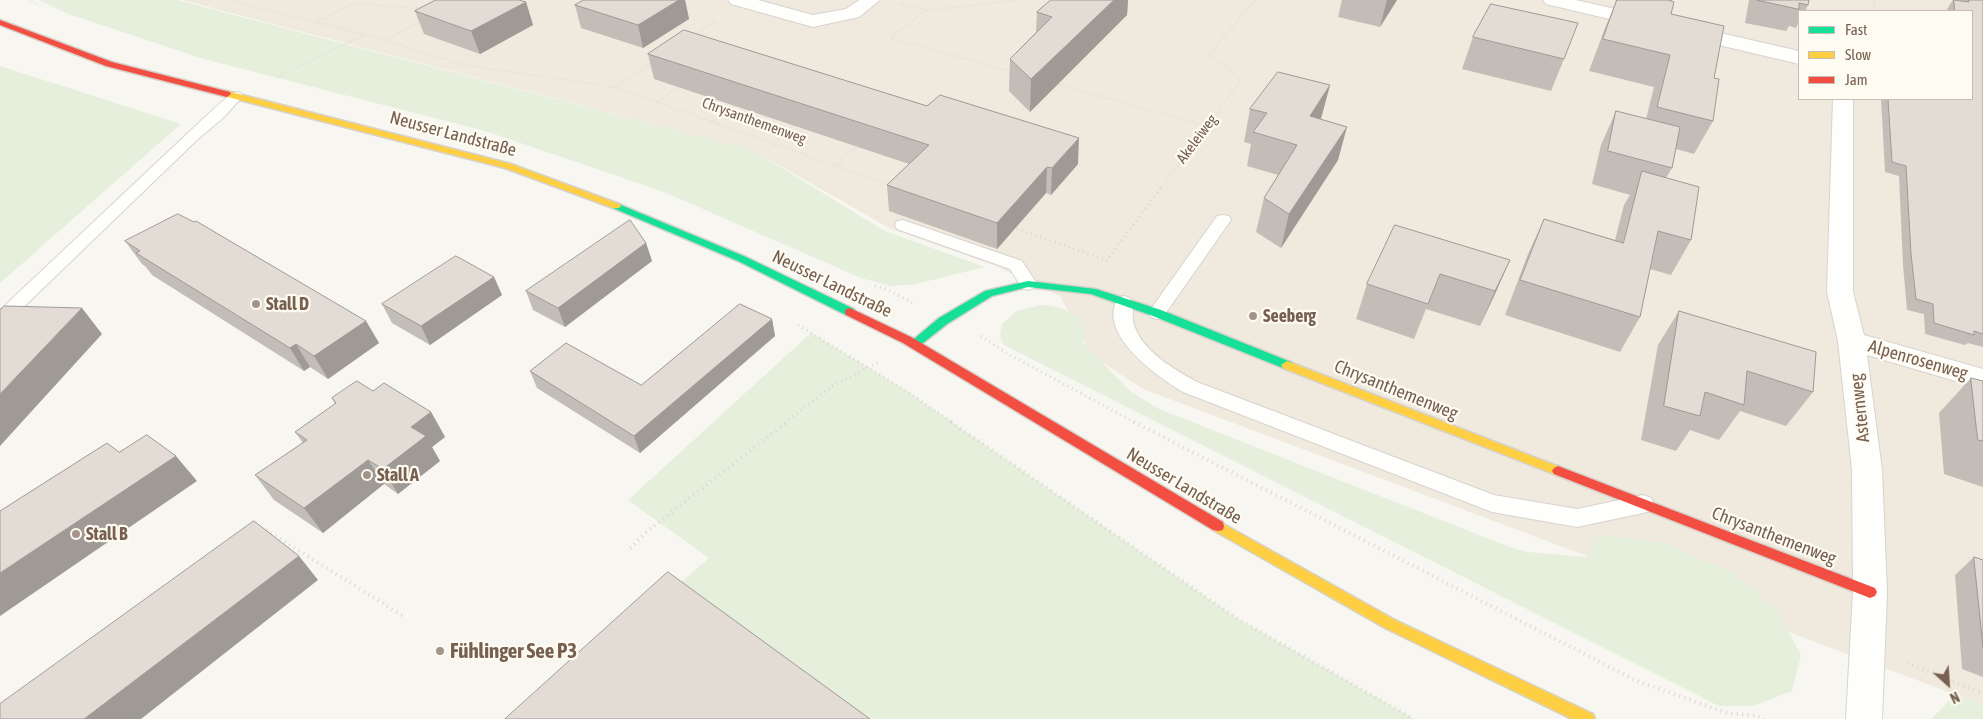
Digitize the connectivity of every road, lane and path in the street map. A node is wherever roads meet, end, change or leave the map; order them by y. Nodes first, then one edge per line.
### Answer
1 (229, 0) edge
2 (361, 0) edge
3 (871, 0) edge
4 (1020, 0) edge
5 (1255, 0) edge
6 (1552, 0) edge
7 (741, 1) edge
8 (895, 2) dead end
9 (355, 3) junction
10 (430, 5) edge
11 (927, 10) junction
12 (429, 17) edge
13 (0, 22) edge
14 (315, 22) junction
15 (364, 35) junction
16 (385, 40) junction
17 (687, 40) edge
18 (1798, 58) edge
19 (654, 61) edge
20 (306, 63) dead end
21 (1015, 73) edge
22 (1053, 83) edge
23 (679, 86) edge
24 (614, 87) junction
25 (236, 96) junction
26 (1843, 100) edge
27 (656, 102) junction
28 (735, 104) edge
29 (711, 122) junction
30 (796, 125) edge
31 (1207, 126) junction
32 (773, 144) junction
33 (858, 146) edge
34 (834, 166) junction
35 (896, 187) edge
36 (1223, 220) dead end
37 (903, 225) dead end
38 (1011, 227) edge
39 (1106, 260) junction
40 (1028, 284) junction
41 (1092, 291) junction
42 (1124, 302) junction
43 (1157, 313) junction
44 (0, 320) edge
45 (796, 324) dead end
46 (1852, 341) junction
47 (911, 342) junction
48 (870, 368) junction
49 (1983, 380) edge
50 (1643, 504) junction
51 (260, 527) edge
52 (630, 548) dead end
53 (1870, 592) junction
54 (404, 616) dead end
55 (1868, 648) junction
56 (1983, 693) edge
57 (1414, 719) edge
58 (1588, 719) edge
59 (1864, 719) edge

1 - 14 path, Chrysanthemenweg
2 - 9 path
3 - 7 street
4 - 11 path
5 - 31 path, Akeleiweg
6 - 18 street
7 - 17 path
8 - 11 path
9 - 10 path
9 - 14 path
11 - 21 path
12 - 16 path
13 - 25 main road, Neusser Landstraße
14 - 15 path, Chrysanthemenweg
15 - 16 path, Chrysanthemenweg
15 - 20 path
16 - 24 path, Chrysanthemenweg
19 - 24 path
22 - 31 path
23 - 27 path
24 - 27 path, Chrysanthemenweg
25 - 44 lane
25 - 47 main road, Neusser Landstraße
26 - 46 street, Asternweg
27 - 29 path, Chrysanthemenweg
28 - 29 path
29 - 32 path, Chrysanthemenweg
30 - 32 path
31 - 39 path, Akeleiweg
32 - 34 path, Chrysanthemenweg
33 - 34 path
34 - 35 path, Chrysanthemenweg
36 - 43 lane
37 - 40 lane
38 - 39 path
39 - 41 path, Akeleiweg
40 - 41 main road, Chrysanthemenweg
40 - 47 main road, Chrysanthemenweg
41 - 42 main road, Chrysanthemenweg
42 - 43 main road, Chrysanthemenweg
42 - 50 lane
43 - 50 main road, Chrysanthemenweg
45 - 48 path
46 - 49 street, Alpenrosenweg
46 - 53 street, Asternweg
47 - 48 path
47 - 58 main road, Neusser Landstraße
48 - 52 path
48 - 57 path
50 - 53 main road, Chrysanthemenweg
51 - 54 path
53 - 55 street, Asternweg
55 - 56 path
55 - 59 street, Asternweg

